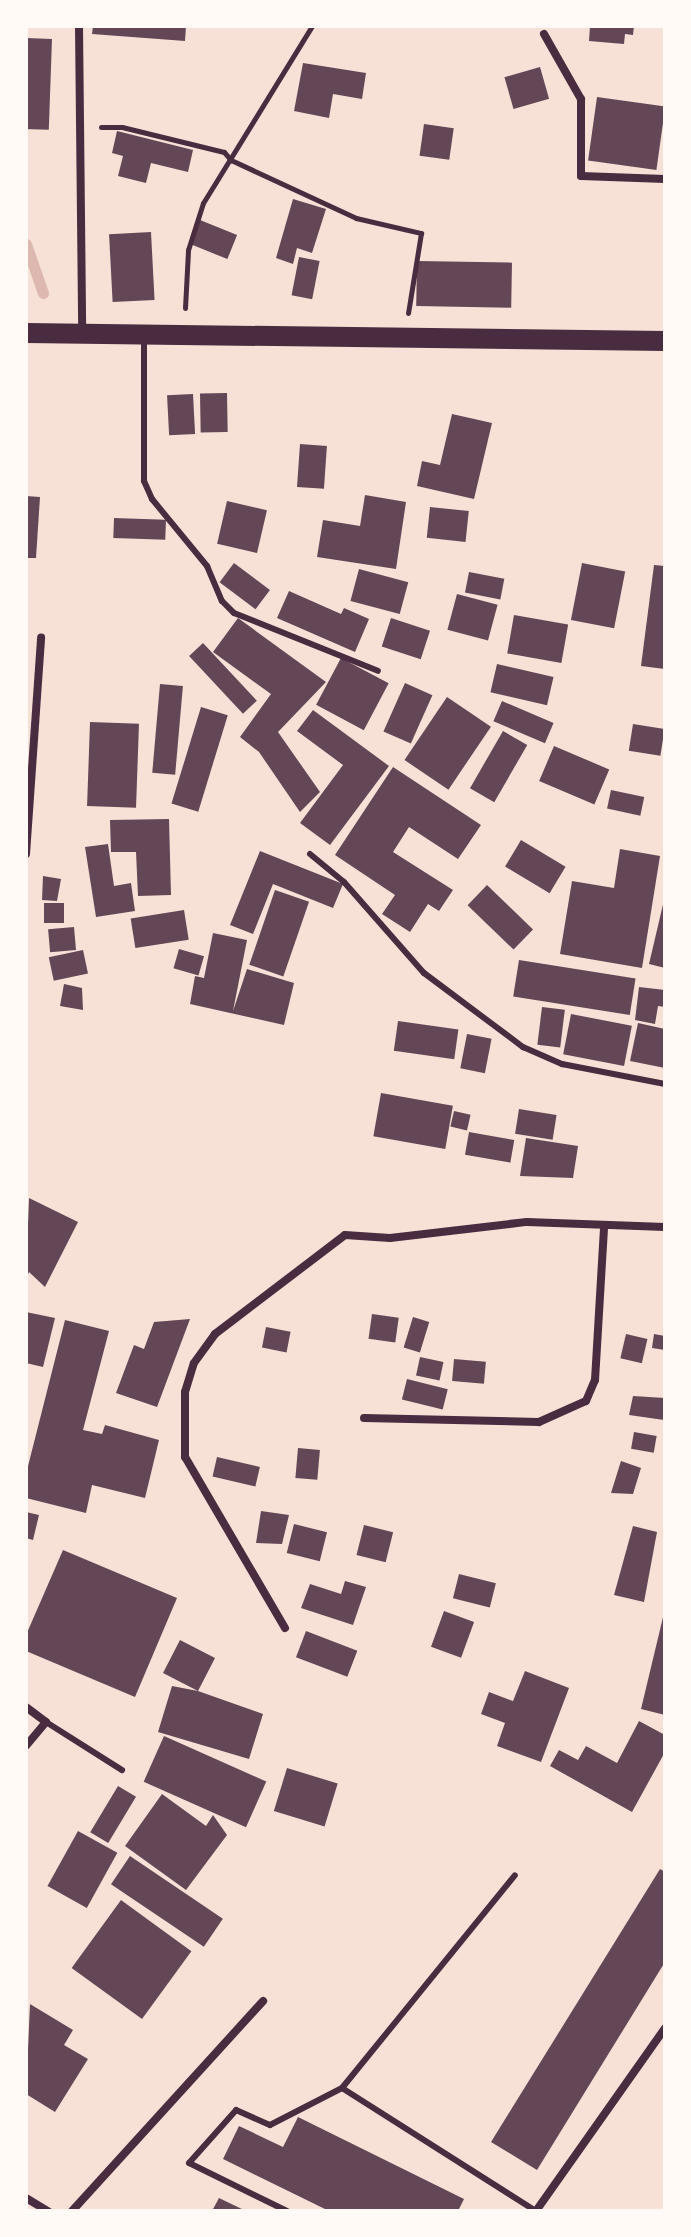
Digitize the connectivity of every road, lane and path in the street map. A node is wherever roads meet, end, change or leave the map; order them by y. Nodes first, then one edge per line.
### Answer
1 (79, 26) edge
2 (312, 26) edge
3 (544, 34) dead end
4 (80, 127) junction
5 (231, 160) junction
6 (665, 179) edge
7 (26, 333) edge
8 (82, 333) junction
9 (144, 334) junction
10 (184, 334) junction
11 (407, 337) junction
12 (665, 341) edge
13 (41, 638) dead end
14 (378, 671) dead end
15 (26, 854) edge
16 (310, 854) dead end
17 (665, 1084) edge
18 (665, 1227) edge
19 (604, 1229) junction
20 (364, 1418) dead end
21 (285, 1628) dead end
22 (26, 1707) edge
23 (46, 1722) junction
24 (26, 1746) edge
25 (122, 1770) dead end
26 (515, 1875) dead end
27 (263, 2001) dead end
28 (665, 2028) edge
29 (342, 2088) junction
30 (26, 2198) edge
31 (48, 2211) edge
32 (72, 2211) edge
33 (287, 2211) edge
34 (536, 2211) edge

1 - 4 street
2 - 5 path
3 - 6 street
4 - 5 path
4 - 8 street
5 - 10 path
5 - 11 path
7 - 8 main road
8 - 9 main road
9 - 10 main road
9 - 14 lane
10 - 11 main road
11 - 12 main road
13 - 15 street
16 - 17 lane
18 - 19 street
19 - 20 street
19 - 21 street
22 - 23 street
23 - 24 street
23 - 25 lane
26 - 29 lane
27 - 32 street
28 - 34 street
29 - 33 lane
29 - 34 lane
30 - 31 street

